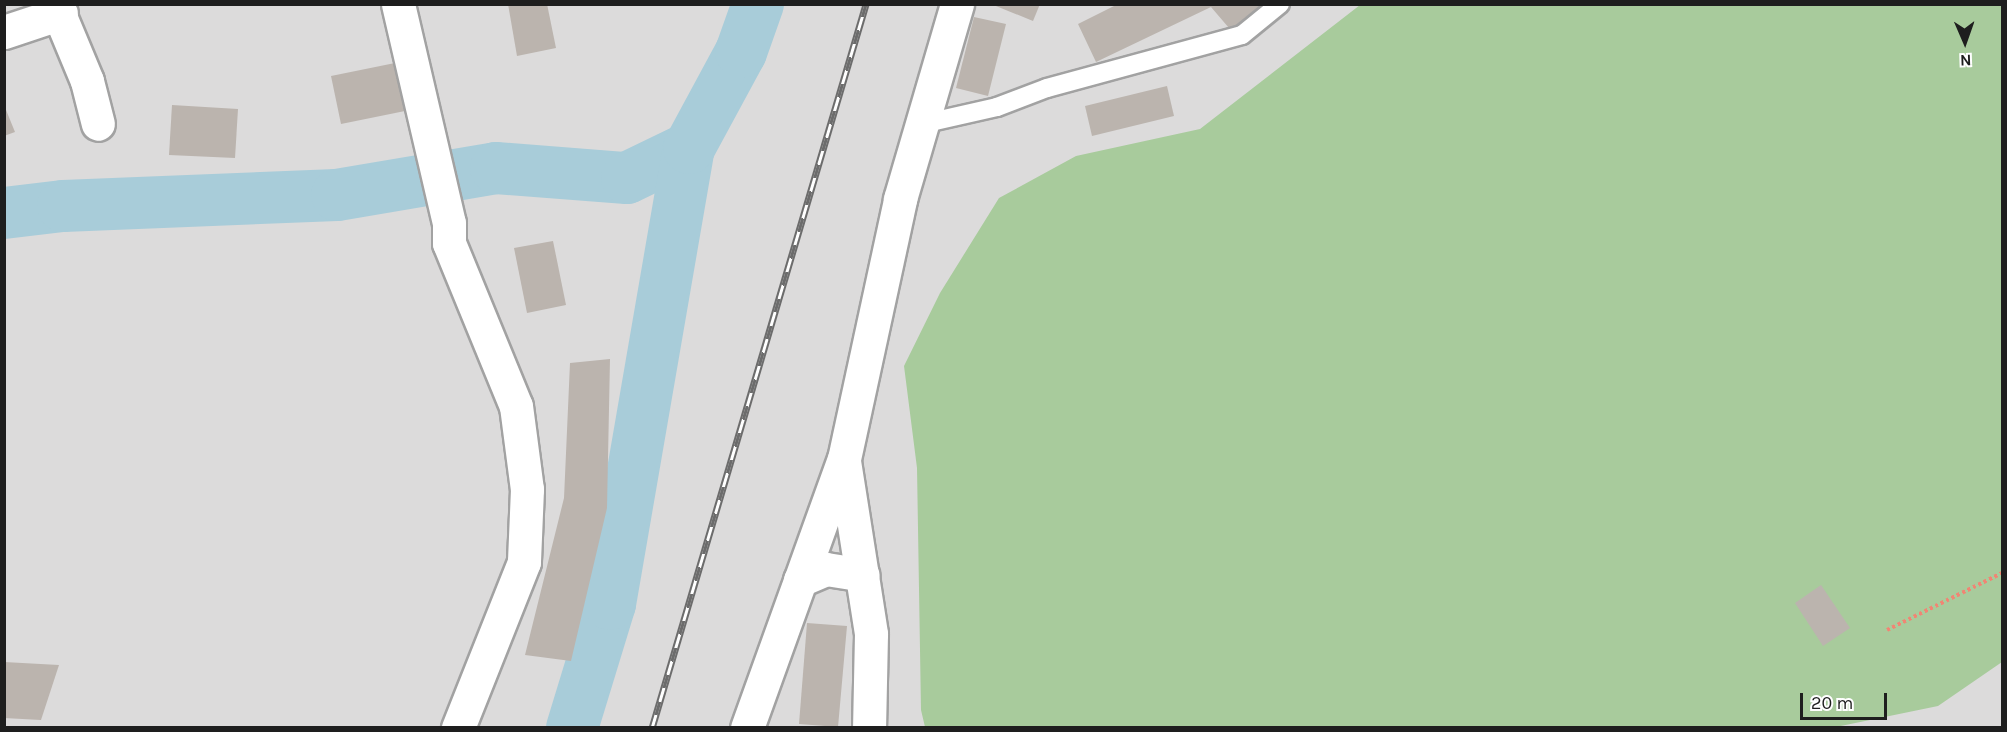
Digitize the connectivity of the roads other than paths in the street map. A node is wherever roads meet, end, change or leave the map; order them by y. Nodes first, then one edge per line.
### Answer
1 (398, 4) edge
2 (957, 4) edge
3 (1280, 4) edge
4 (58, 9) edge
5 (4, 32) edge
6 (98, 124) dead end
7 (922, 124) junction
8 (844, 459) junction
9 (863, 575) junction
10 (800, 580) junction
11 (459, 728) edge
12 (747, 728) edge
13 (869, 728) edge

1 - 11 street
2 - 7 street
3 - 7 lane
4 - 5 street
4 - 6 street
7 - 8 street
8 - 9 street
8 - 10 street
9 - 10 street
9 - 13 street
10 - 12 street

